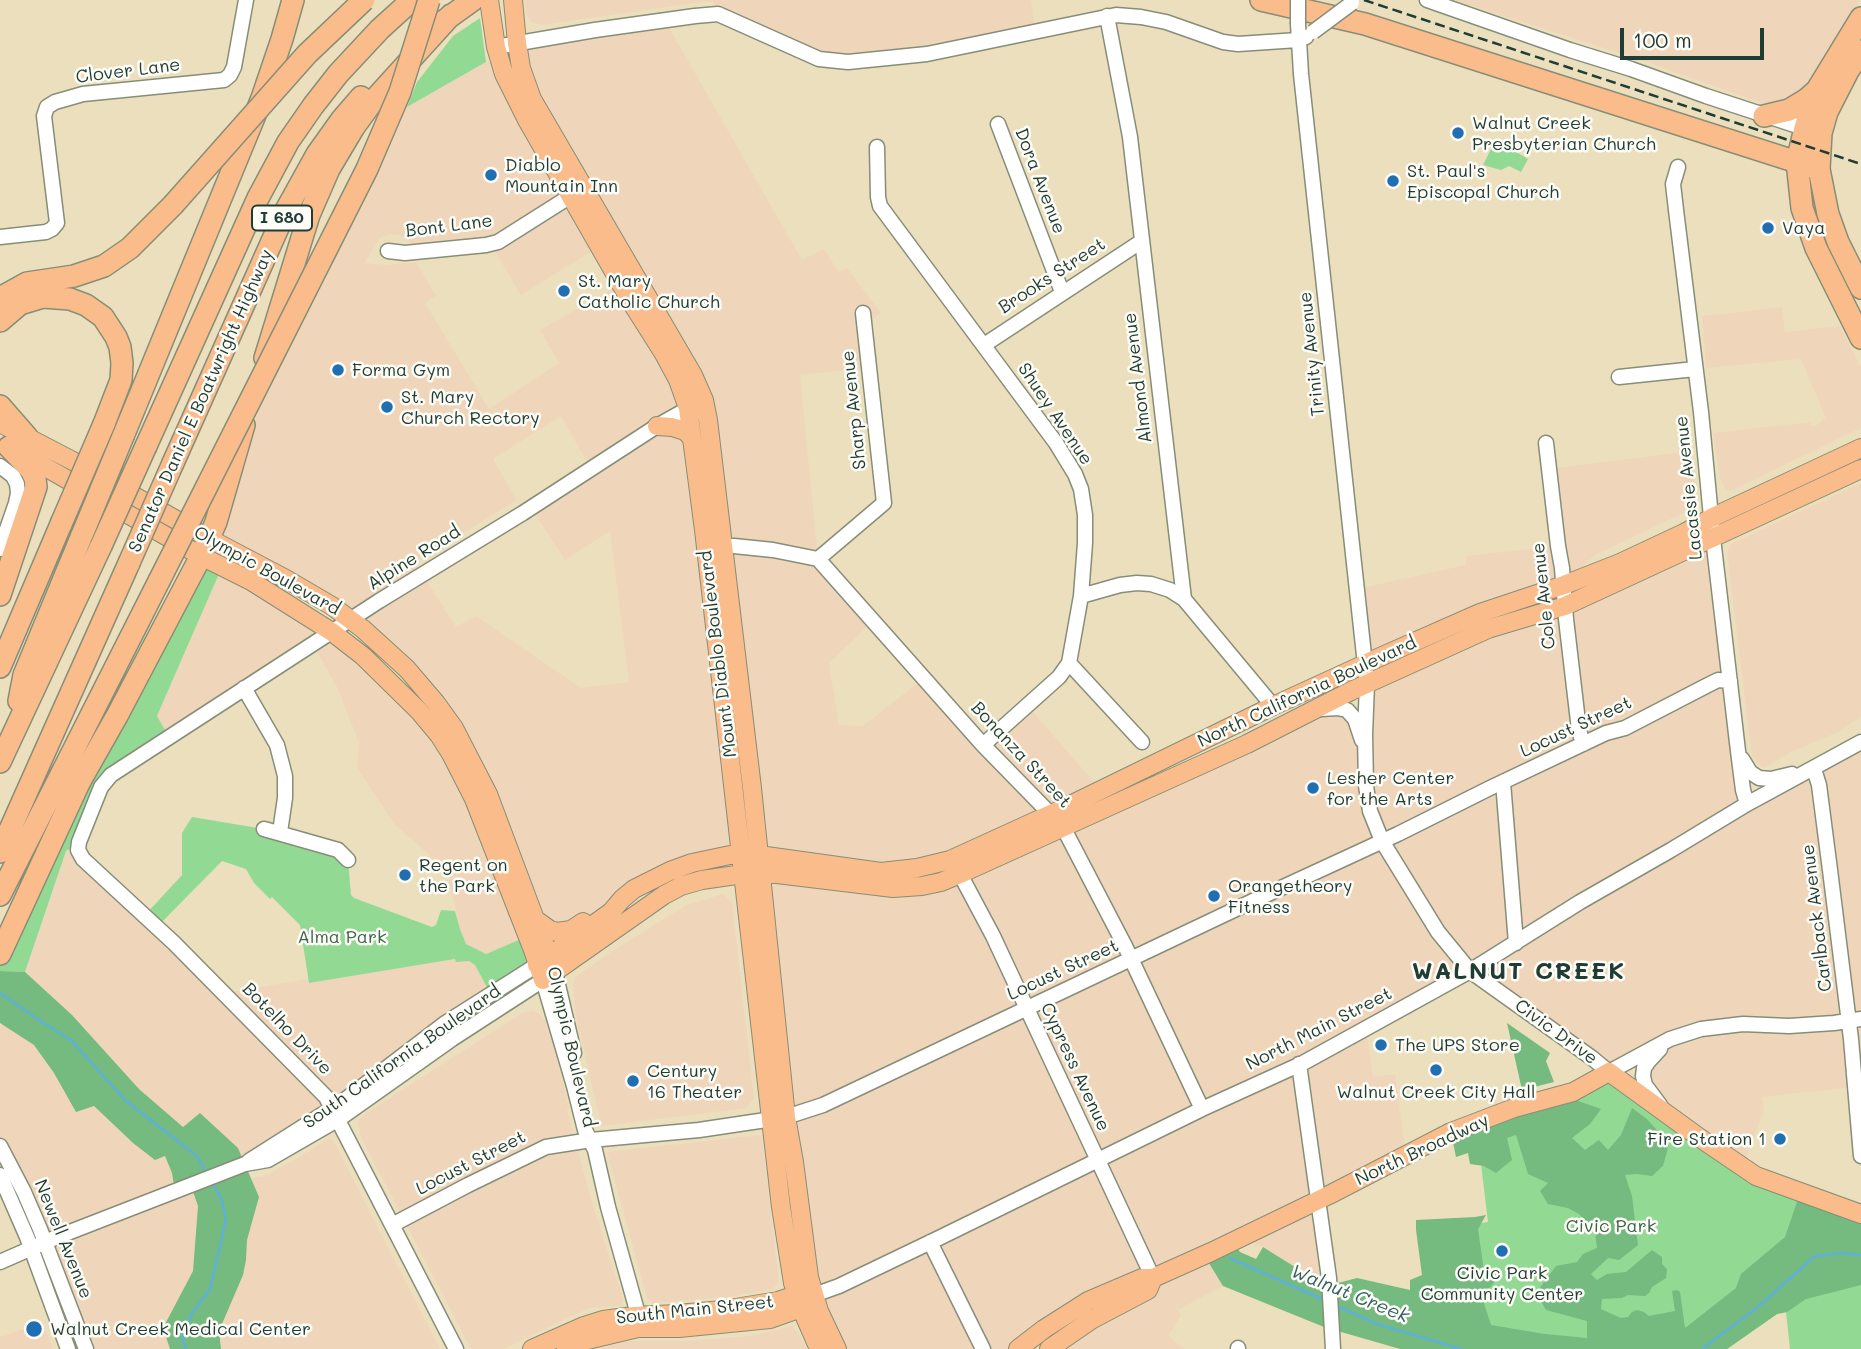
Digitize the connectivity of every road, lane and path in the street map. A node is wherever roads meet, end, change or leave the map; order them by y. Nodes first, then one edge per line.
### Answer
1 (246, 0) edge
2 (293, 0) edge
3 (364, 0) edge
4 (412, 0) edge
5 (429, 0) edge
6 (473, 0) edge
7 (489, 0) edge
8 (513, 0) edge
9 (1261, 0) edge
10 (1298, 0) edge
11 (1427, 0) edge
12 (1354, 1) edge
13 (451, 15) junction
14 (1107, 16) junction
15 (1861, 18) edge
16 (1365, 24) junction
17 (1298, 40) junction
18 (517, 43) junction
19 (496, 47) junction
20 (1861, 51) edge
21 (1817, 90) junction
22 (1764, 116) junction
23 (998, 124) dead end
24 (1813, 131) junction
25 (877, 148) dead end
26 (1797, 162) junction
27 (1678, 167) dead end
28 (1819, 169) junction
29 (577, 192) junction
30 (0, 237) edge
31 (1142, 241) junction
32 (388, 251) dead end
33 (1861, 288) edge
34 (1062, 292) junction
35 (0, 298) edge
36 (863, 313) dead end
37 (0, 321) edge
38 (1861, 338) edge
39 (984, 345) junction
40 (1695, 369) junction
41 (1619, 377) dead end
42 (696, 404) junction
43 (0, 406) edge
44 (0, 423) edge
45 (657, 426) junction
46 (692, 438) junction
47 (1546, 443) dead end
48 (9, 448) edge
49 (1861, 449) edge
50 (1861, 469) edge
51 (1711, 518) junction
52 (1713, 538) junction
53 (714, 546) junction
54 (205, 547) junction
55 (0, 550) edge
56 (818, 559) junction
57 (1564, 585) junction
58 (0, 595) edge
59 (1081, 596) junction
60 (1184, 599) junction
61 (1565, 606) junction
62 (351, 620) junction
63 (332, 632) junction
64 (1069, 663) junction
65 (1365, 664) junction
66 (0, 667) edge
67 (1730, 681) junction
68 (1367, 683) junction
69 (244, 688) junction
70 (1273, 705) junction
71 (1316, 709) junction
72 (12, 734) junction
73 (1142, 742) dead end
74 (1861, 742) edge
75 (983, 744) junction
76 (1583, 744) junction
77 (1366, 750) junction
78 (1738, 751) junction
79 (0, 762) edge
80 (1814, 769) junction
81 (1503, 782) junction
82 (1747, 804) junction
83 (1057, 821) junction
84 (264, 829) dead end
85 (280, 832) junction
86 (1382, 841) junction
87 (78, 850) joint
88 (0, 852) edge
89 (750, 855) junction
90 (348, 860) dead end
91 (752, 874) junction
92 (960, 874) junction
93 (0, 895) edge
94 (622, 899) junction
95 (536, 920) junction
96 (1516, 943) junction
97 (3, 947) edge
98 (1131, 960) junction
99 (546, 968) junction
100 (1470, 971) junction
101 (1026, 1008) junction
102 (1854, 1020) edge
103 (1670, 1039) junction
104 (1299, 1064) junction
105 (1609, 1072) junction
106 (1202, 1109) junction
107 (1665, 1112) junction
108 (336, 1113) junction
109 (778, 1117) junction
110 (591, 1140) junction
111 (0, 1146) edge
112 (1861, 1156) edge
113 (1097, 1159) junction
114 (0, 1175) edge
115 (1319, 1199) junction
116 (1861, 1214) edge
117 (392, 1225) junction
118 (930, 1242) junction
119 (38, 1246) junction
120 (0, 1262) edge
121 (1153, 1278) junction
122 (804, 1299) junction
123 (638, 1322) junction
124 (68, 1349) edge
125 (86, 1349) edge
126 (456, 1349) edge
127 (532, 1349) edge
128 (566, 1349) edge
129 (819, 1349) edge
130 (837, 1349) edge
131 (983, 1349) edge
132 (1018, 1349) edge
133 (1049, 1349) edge
134 (1333, 1349) edge

1 - 30 street, Clover Lane
2 - 72 highway, bridge
3 - 35 highway, bridge
4 - 72 highway, Senator Daniel E Boatwright Highway / I 680, bridge
5 - 93 highway, bridge
6 - 13 highway, Senator Daniel E Boatwright Highway / I 680
7 - 19 main road, Mount Diablo Boulevard
8 - 18 main road, Mount Diablo Boulevard
9 - 16 highway
10 - 16 highway
10 - 17 street, Trinity Avenue, bridge
11 - 22 street
12 - 17 street, bridge
13 - 54 highway
13 - 88 highway, Senator Daniel E Boatwright Highway / I 680, bridge
14 - 17 street
14 - 18 street
14 - 31 street, Almond Avenue
15 - 21 highway
16 - 26 highway
17 - 65 street, Trinity Avenue
18 - 19 street
18 - 29 main road, Mount Diablo Boulevard
19 - 29 main road, Mount Diablo Boulevard
20 - 24 highway
21 - 22 highway
21 - 24 highway
22 - 24 street
23 - 34 street, Dora Avenue
24 - 26 highway
24 - 28 highway
25 - 39 street, Shuey Avenue
26 - 28 highway
26 - 38 highway
27 - 40 street, Lacassie Avenue
28 - 33 highway
29 - 32 street, Bont Lane
29 - 42 main road, Mount Diablo Boulevard
31 - 34 street, Brooks Street
31 - 60 street, Almond Avenue
34 - 39 street, Brooks Street
36 - 56 street, Sharp Avenue
37 - 66 highway, bridge
39 - 59 street, Shuey Avenue
40 - 41 street
40 - 51 street, Lacassie Avenue
42 - 45 street, Alpine Road
42 - 46 main road, Mount Diablo Boulevard
42 - 53 main road, Mount Diablo Boulevard
43 - 48 highway
44 - 48 main road, Olympic Boulevard
45 - 46 main road
45 - 62 street, Alpine Road
46 - 53 main road, Mount Diablo Boulevard
47 - 57 street, Cole Avenue
48 - 54 main road, Olympic Boulevard
48 - 55 street
48 - 58 highway
49 - 51 main road, North California Boulevard
50 - 52 main road, North California Boulevard
51 - 52 street, Lacassie Avenue
51 - 57 main road, North California Boulevard
52 - 61 main road, North California Boulevard
52 - 67 street, Lacassie Avenue
53 - 56 street
53 - 89 main road, Mount Diablo Boulevard
54 - 62 main road, Olympic Boulevard
54 - 63 main road, Olympic Boulevard
54 - 97 highway
56 - 75 street, Bonanza Street
57 - 61 street, Cole Avenue
57 - 65 main road, North California Boulevard
59 - 60 street
59 - 64 street, Shuey Avenue
60 - 70 street
61 - 68 main road, North California Boulevard
61 - 76 street, Cole Avenue
62 - 63 street, Alpine Road
62 - 95 main road, Olympic Boulevard
63 - 69 street, Alpine Road
63 - 99 main road, Olympic Boulevard
64 - 73 street
64 - 75 street
65 - 68 street, Civic Drive
65 - 70 main road, North California Boulevard
67 - 76 street, Locust Street
67 - 78 street, Lacassie Avenue
68 - 71 main road, North California Boulevard
68 - 77 street, Civic Drive
69 - 85 street
69 - 87 street, Alpine Road
70 - 83 main road, North California Boulevard
71 - 77 street
71 - 83 main road, North California Boulevard
72 - 79 highway, Senator Daniel E Boatwright Highway / I 680
74 - 80 street, North Main Street
75 - 83 street, Bonanza Street
76 - 81 street, Locust Street
77 - 86 street, Civic Drive
78 - 80 street
78 - 82 street, Lacassie Avenue
80 - 82 street, North Main Street
80 - 102 street, Carlback Avenue
81 - 86 street, Locust Street
81 - 96 street
82 - 96 street, North Main Street
83 - 89 main road, North California Boulevard
83 - 92 main road, North California Boulevard
83 - 98 street, Bonanza Street
84 - 85 street
85 - 90 street
86 - 98 street, Locust Street
86 - 100 street, Civic Drive
87 - 108 street, Botelho Drive
89 - 91 main road, Mount Diablo Boulevard
89 - 94 main road, South California Boulevard
91 - 92 main road, North California Boulevard
91 - 99 main road, South California Boulevard
91 - 109 main road, Mount Diablo Boulevard
92 - 101 street, Cypress Avenue
94 - 95 main road
94 - 99 main road, South California Boulevard
95 - 99 main road, Olympic Boulevard
96 - 100 street, North Main Street
98 - 101 street, Locust Street
98 - 106 street, Bonanza Street
99 - 108 street, South California Boulevard
99 - 110 street, Olympic Boulevard
100 - 104 street, North Main Street
100 - 105 street, Civic Drive
101 - 109 street, Locust Street
101 - 113 street, Cypress Avenue
102 - 103 street, North Broadway
102 - 112 street, Carlback Avenue
103 - 105 street, North Broadway
103 - 107 street
104 - 106 street, North Main Street
104 - 115 street
105 - 107 main road, Civic Drive
105 - 115 main road, North Broadway
106 - 113 street, North Main Street
107 - 116 main road, Civic Drive
108 - 117 street, Botelho Drive
108 - 119 street, South California Boulevard
109 - 110 street, Locust Street
109 - 122 main road, Mount Diablo Boulevard
110 - 117 street, Locust Street
110 - 123 street, Olympic Boulevard
111 - 119 street, Newell Avenue
113 - 118 street, North Main Street
113 - 121 street, Cypress Avenue
114 - 119 street, Newell Avenue
115 - 121 main road, North Broadway
115 - 134 street
117 - 126 street, Botelho Drive
118 - 122 street, North Main Street
118 - 131 street
119 - 120 street, South California Boulevard
119 - 124 street, Newell Avenue
119 - 125 street, Newell Avenue
121 - 132 main road, North Broadway
121 - 133 main road, North Broadway
122 - 123 main road, South Main Street
122 - 129 main road, Mount Diablo Boulevard
122 - 130 main road, Mount Diablo Boulevard
123 - 127 main road, South Main Street
123 - 128 main road, South Main Street

